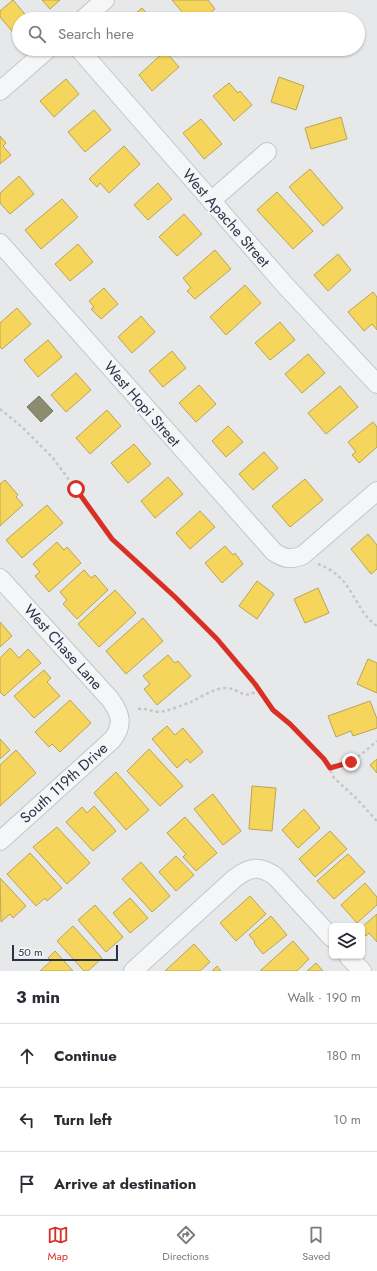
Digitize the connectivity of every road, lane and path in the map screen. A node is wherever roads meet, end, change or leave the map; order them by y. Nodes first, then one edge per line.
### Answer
1 (105, 0) edge
2 (91, 12) edge
3 (40, 56) edge
4 (85, 56) edge
5 (0, 91) edge
6 (267, 152) dead end
7 (211, 201) junction
8 (0, 243) edge
9 (377, 384) edge
10 (0, 408) edge
11 (377, 491) edge
12 (318, 564) dead end
13 (0, 578) edge
14 (377, 626) edge
15 (259, 690) junction
16 (138, 709) dead end
17 (120, 721) joint
18 (377, 741) edge
19 (330, 768) junction
20 (377, 821) edge
21 (0, 841) edge
22 (329, 935) edge
23 (351, 959) edge
24 (133, 971) edge
25 (362, 971) edge

1 - 2 street
3 - 5 street
4 - 7 street, West Apache Street
6 - 7 street
7 - 9 street, West Apache Street
8 - 11 street, West Hopi Street
10 - 15 path
12 - 14 path
13 - 17 street, West Chase Lane
15 - 16 path
15 - 19 path
17 - 21 street, South 119th Drive
18 - 19 path
19 - 20 path
22 - 24 street
23 - 25 street

